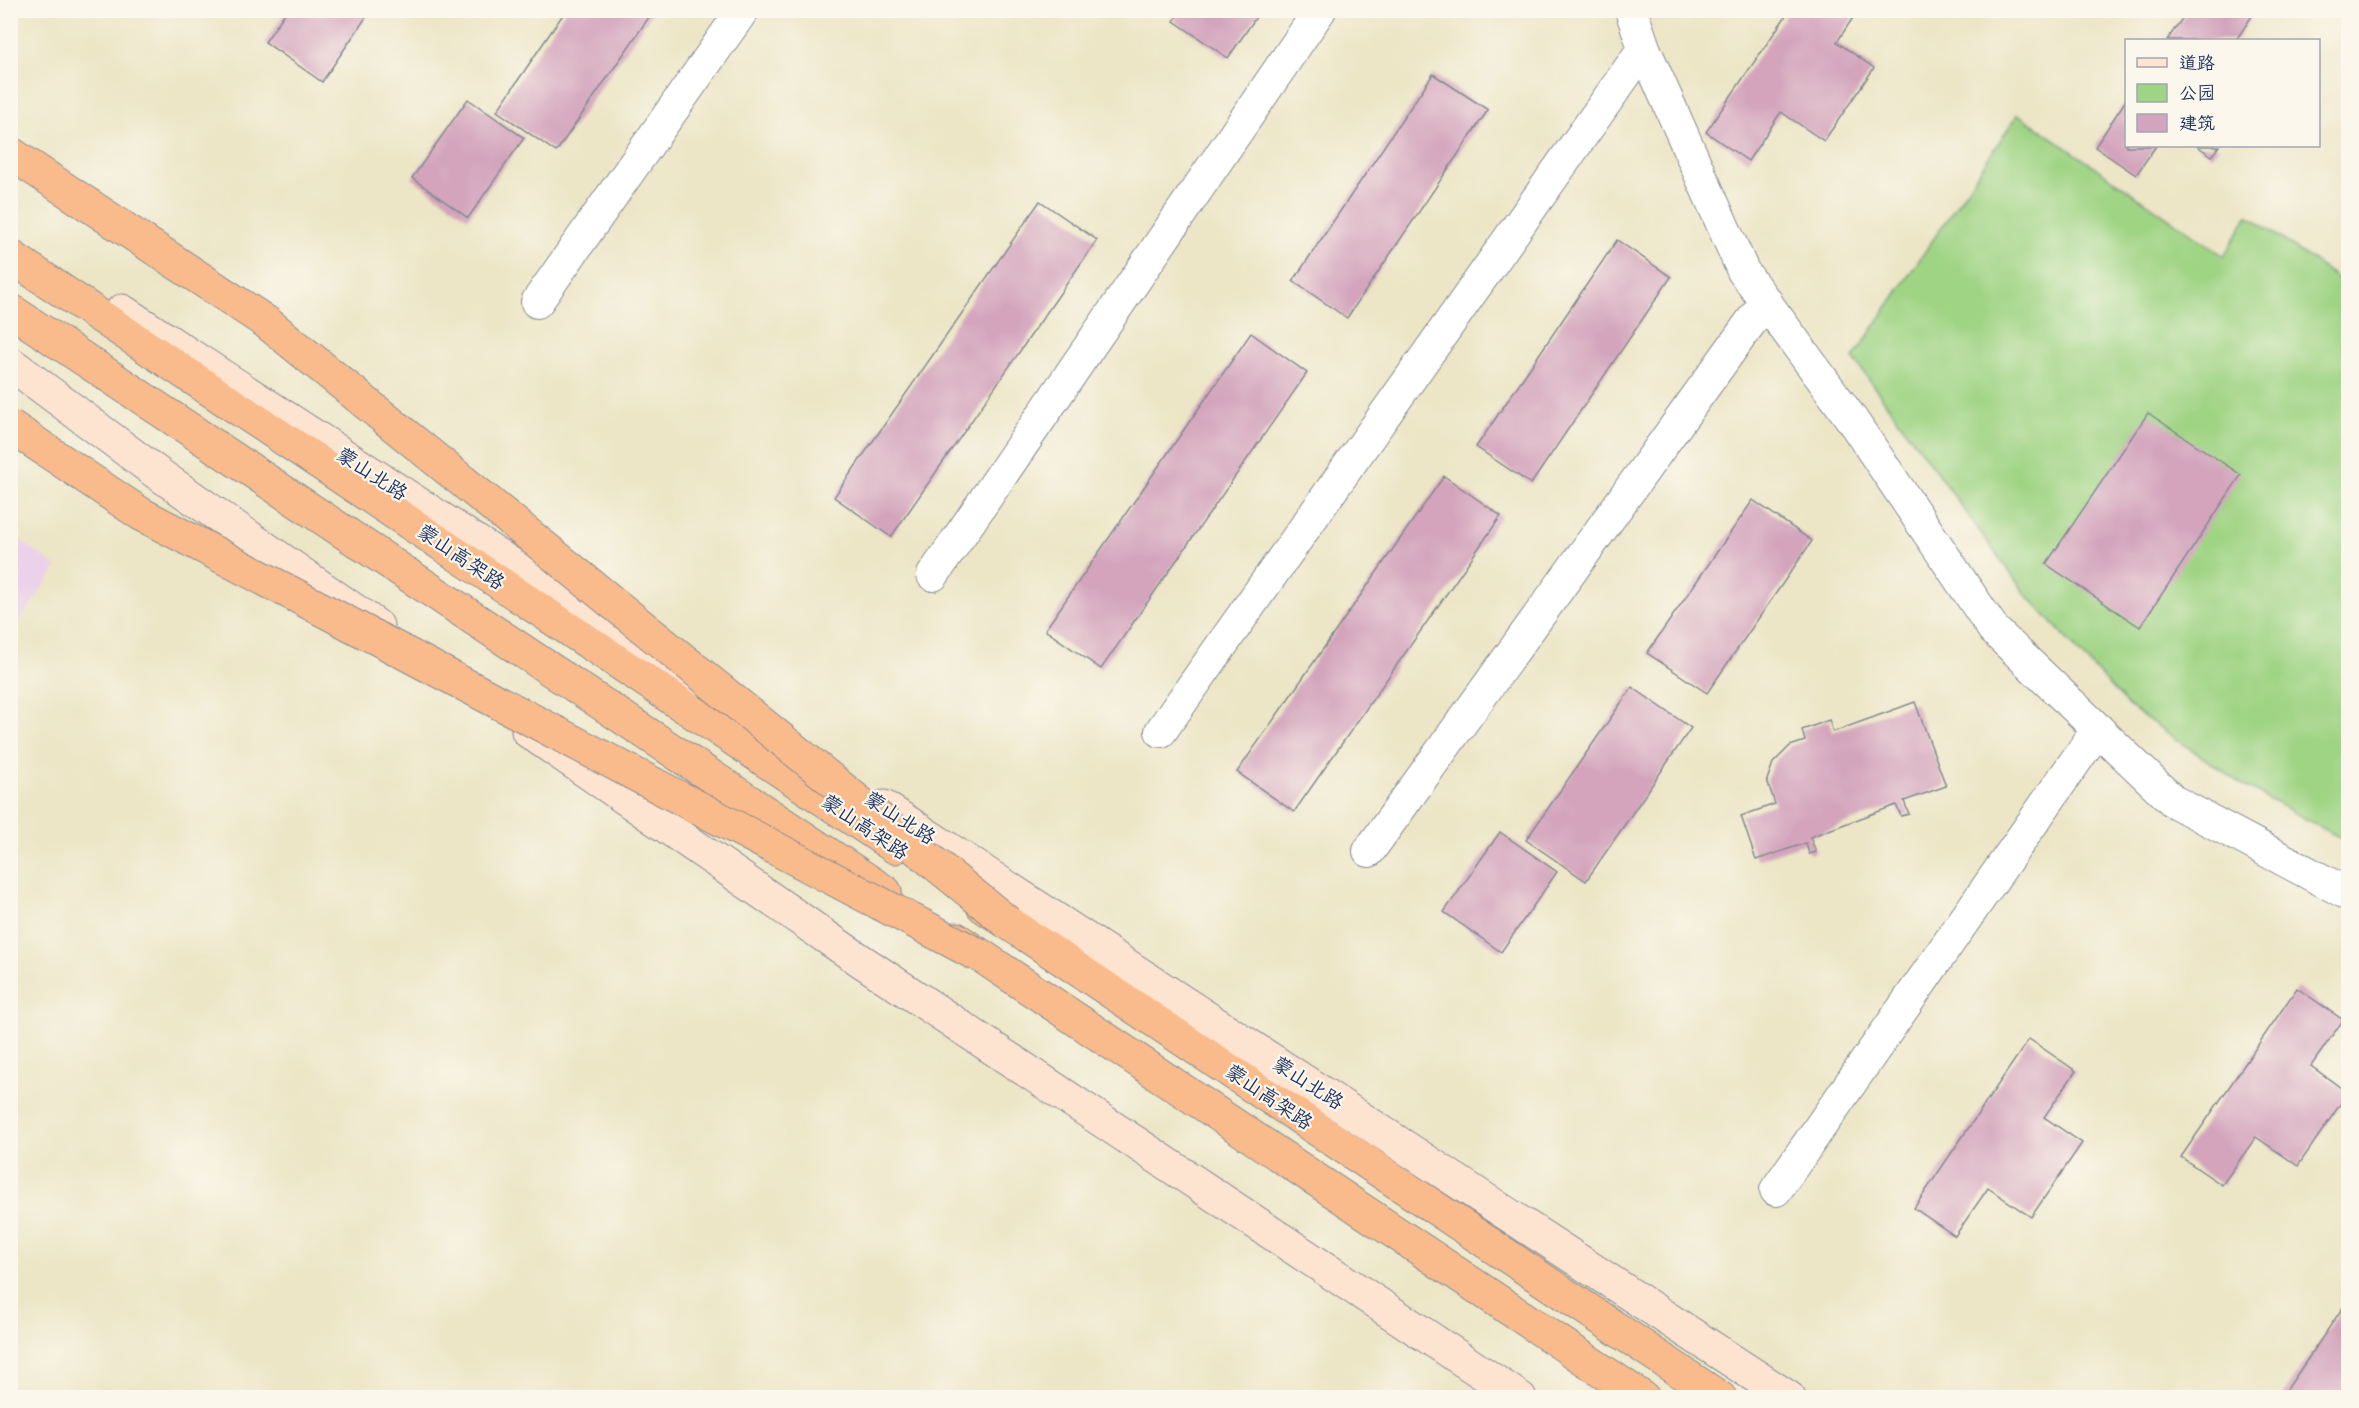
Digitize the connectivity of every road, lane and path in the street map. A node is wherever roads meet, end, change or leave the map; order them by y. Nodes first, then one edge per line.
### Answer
1 (743, 10) edge
2 (1320, 10) edge
3 (1631, 10) edge
4 (1644, 48) junction
5 (10, 153) edge
6 (10, 239) edge
7 (10, 256) edge
8 (1766, 301) junction
9 (537, 302) dead end
10 (10, 310) edge
11 (10, 363) edge
12 (10, 426) edge
13 (933, 575) dead end
14 (2098, 729) junction
15 (1161, 731) dead end
16 (1369, 851) dead end
17 (2349, 894) edge
18 (1007, 922) junction
19 (978, 955) junction
20 (1776, 1190) dead end
21 (1520, 1398) edge
22 (1643, 1398) edge
23 (1720, 1398) edge
24 (1789, 1398) edge

1 - 9 street
2 - 13 street
3 - 4 street
4 - 8 street
4 - 15 street
5 - 18 highway, bridge
6 - 24 main road, 蒙山北路
7 - 18 highway, 蒙山高架路, bridge
8 - 14 street
8 - 16 street
10 - 19 highway, bridge
11 - 21 main road
12 - 19 highway, bridge
14 - 17 street
14 - 20 street
18 - 23 highway, 蒙山高架路
19 - 22 highway

